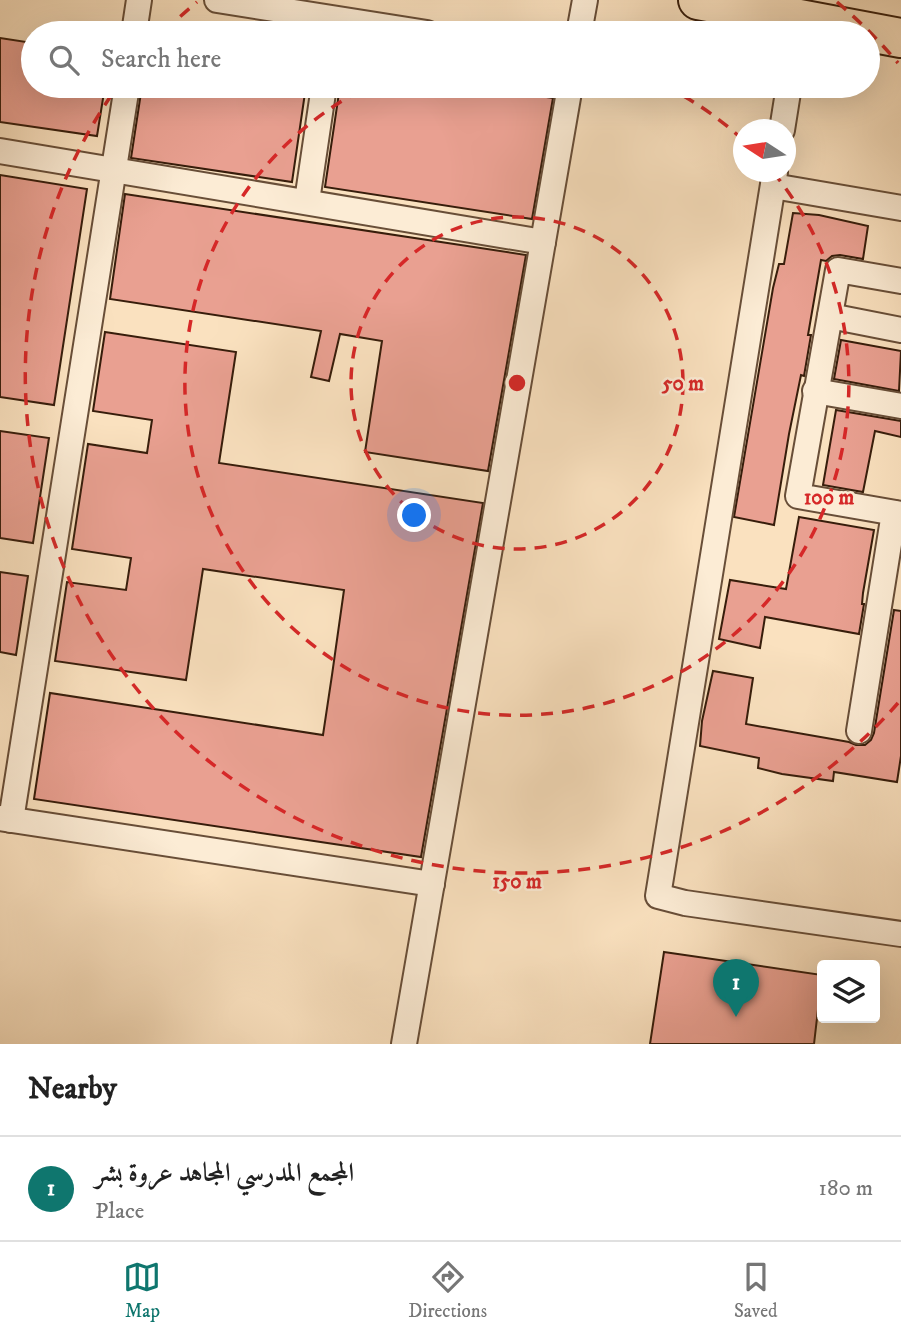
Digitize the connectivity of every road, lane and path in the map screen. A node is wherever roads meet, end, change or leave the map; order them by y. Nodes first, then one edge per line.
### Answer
1 (139, 0) edge
2 (217, 0) edge
3 (585, 0) edge
4 (698, 0) edge
5 (136, 21) edge
6 (311, 21) edge
7 (581, 21) edge
8 (780, 21) edge
9 (880, 36) edge
10 (901, 38) edge
11 (125, 98) edge
12 (322, 98) edge
13 (568, 98) edge
14 (787, 98) edge
15 (784, 119) edge
16 (0, 151) edge
17 (115, 169) junction
18 (774, 182) edge
19 (787, 182) edge
20 (307, 201) junction
21 (901, 208) edge
22 (543, 242) junction
23 (901, 281) edge
24 (830, 317) junction
25 (901, 330) edge
26 (815, 391) junction
27 (901, 407) edge
28 (897, 513) edge
29 (859, 731) dead end
30 (6, 819) edge
31 (432, 884) junction
32 (901, 934) edge
33 (404, 1044) edge

1 - 5 street
2 - 6 street
3 - 7 street
4 - 8 highway
9 - 10 highway
11 - 17 street
12 - 20 street
13 - 22 street
14 - 15 street
16 - 17 street
17 - 20 street
17 - 30 street
18 - 32 street
19 - 21 street
20 - 22 street
22 - 31 street
23 - 24 street
24 - 25 street
24 - 26 street
26 - 27 street
26 - 28 street
28 - 29 street
30 - 31 street
31 - 33 street

